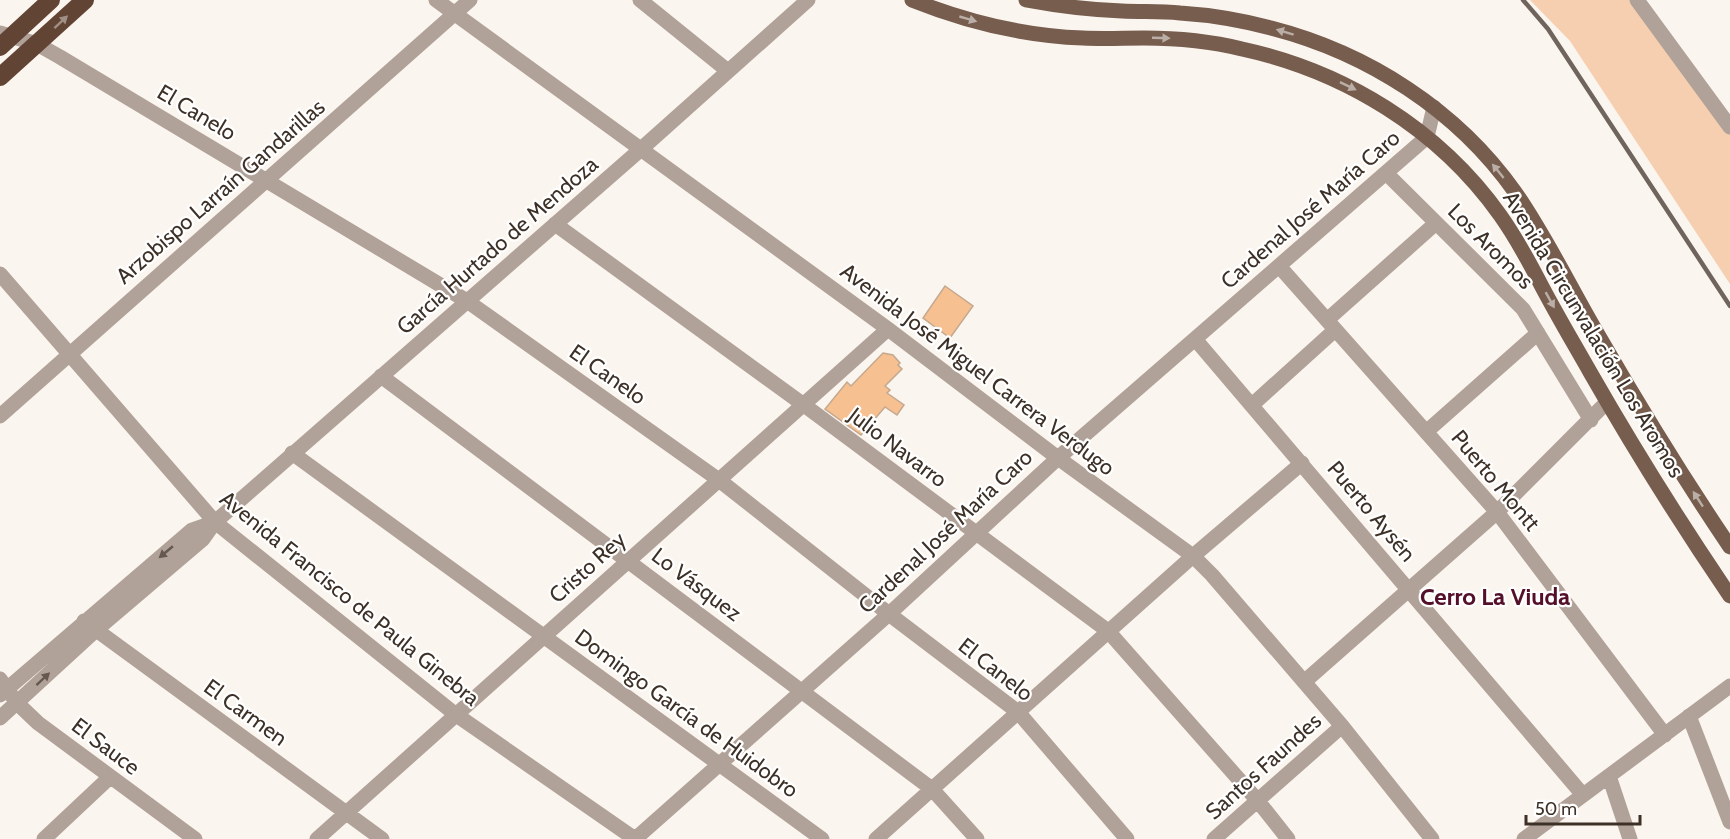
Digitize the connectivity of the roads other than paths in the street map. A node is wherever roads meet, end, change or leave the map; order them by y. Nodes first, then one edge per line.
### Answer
1 (51, 0) edge
2 (86, 0) edge
3 (436, 0) edge
4 (470, 0) edge
5 (640, 0) edge
6 (808, 0) edge
7 (912, 0) edge
8 (1026, 0) edge
9 (1637, 0) edge
10 (454, 14) junction
11 (4, 39) edge
12 (37, 44) junction
13 (728, 71) junction
14 (0, 77) edge
15 (1434, 107) junction
16 (1730, 127) edge
17 (1427, 137) junction
18 (640, 150) junction
19 (1386, 173) junction
20 (268, 180) junction
21 (1436, 223) junction
22 (555, 224) junction
23 (1279, 266) junction
24 (0, 274) edge
25 (466, 302) junction
26 (1331, 325) junction
27 (888, 329) junction
28 (1539, 333) junction
29 (1195, 339) junction
30 (69, 354) junction
31 (381, 376) junction
32 (1607, 402) junction
33 (804, 405) junction
34 (1252, 405) junction
35 (0, 417) edge
36 (1591, 420) junction
37 (1426, 432) junction
38 (292, 453) junction
39 (1058, 458) junction
40 (1302, 464) junction
41 (719, 480) junction
42 (1497, 512) junction
43 (214, 522) junction
44 (976, 534) junction
45 (1730, 547) edge
46 (1193, 556) junction
47 (628, 561) junction
48 (1410, 590) junction
49 (1730, 596) edge
50 (889, 615) junction
51 (90, 625) junction
52 (1108, 631) junction
53 (544, 636) junction
54 (1304, 682) junction
55 (1730, 686) edge
56 (2, 687) edge
57 (802, 691) junction
58 (17, 703) junction
59 (1018, 712) junction
60 (455, 714) junction
61 (1689, 716) junction
62 (0, 718) edge
63 (1342, 726) junction
64 (1665, 735) junction
65 (719, 765) junction
66 (1609, 776) junction
67 (110, 777) junction
68 (932, 789) junction
69 (1583, 795) junction
70 (1258, 801) junction
71 (346, 812) junction
72 (1730, 822) edge
73 (44, 839) edge
74 (195, 839) edge
75 (317, 839) edge
76 (382, 839) edge
77 (635, 839) edge
78 (822, 839) edge
79 (876, 839) edge
80 (976, 839) edge
81 (1126, 839) edge
82 (1214, 839) edge
83 (1288, 839) edge
84 (1431, 839) edge
85 (1524, 839) edge
86 (1630, 839) edge

1 - 11 highway
12 -> 2 highway
3 - 10 street, Avenida José Miguel Carrera Verdugo
4 - 10 street, Arzobispo Larraín Gandarillas
5 - 13 street
6 - 13 street, García Hurtado de Mendoza
7 -> 17 main road, Avenida Circunvalación Los Aromos
15 -> 8 main road, Avenida Circunvalación Los Aromos
9 - 16 street
10 - 18 street, Avenida José Miguel Carrera Verdugo
10 - 20 street, Arzobispo Larraín Gandarillas
11 - 12 street, El Canelo
12 - 14 highway
12 - 20 street, El Canelo
13 - 18 street, García Hurtado de Mendoza
15 - 17 street, Cardenal José María Caro
45 -> 15 main road, Avenida Circunvalación Los Aromos
17 - 19 street, Cardenal José María Caro
17 -> 32 main road, Avenida Circunvalación Los Aromos
18 - 22 street, García Hurtado de Mendoza
18 - 27 street, Avenida José Miguel Carrera Verdugo
19 - 21 street, Los Aromos
19 - 23 street, Cardenal José María Caro
20 - 25 street, El Canelo
20 - 30 street, Arzobispo Larraín Gandarillas
21 - 26 street
21 - 28 street, Los Aromos
22 - 25 street, García Hurtado de Mendoza
22 - 33 street, Julio Navarro
23 - 26 street, Puerto Montt
23 - 29 street, Cardenal José María Caro
24 - 30 street, Avenida Francisco de Paula Ginebra
25 - 31 street, García Hurtado de Mendoza
25 - 41 street, El Canelo
26 - 34 street
26 - 37 street, Puerto Montt
27 - 33 street, Cristo Rey
27 - 39 street, Avenida José Miguel Carrera Verdugo
28 - 36 street, Los Aromos
28 - 37 street
29 - 34 street, Puerto Aysén
29 - 39 street, Cardenal José María Caro
30 - 35 street, Arzobispo Larraín Gandarillas
30 - 43 street, Avenida Francisco de Paula Ginebra
31 - 38 street, García Hurtado de Mendoza
31 - 47 street, Lo Vásquez
32 - 36 street
32 - 49 main road, Avenida Circunvalación Los Aromos
33 - 41 street, Cristo Rey
33 - 44 street, Julio Navarro
34 - 40 street, Puerto Aysén
36 - 42 street
37 - 42 street, Puerto Montt
38 - 43 street, García Hurtado de Mendoza
38 - 53 street, Domingo García de Huidobro
39 - 44 street, Cardenal José María Caro
39 - 46 street, Avenida José Miguel Carrera Verdugo
40 - 46 street
40 - 48 street, Puerto Aysén
41 - 47 street, Cristo Rey
41 - 50 street, El Canelo
42 - 48 street
42 - 64 street, Puerto Montt
43 - 51 street, García Hurtado de Mendoza
43 - 60 street, Avenida Francisco de Paula Ginebra
44 - 50 street, Cardenal José María Caro
44 - 52 street, Julio Navarro
46 - 52 street
46 - 54 street, Avenida José Miguel Carrera Verdugo
47 - 53 street, Cristo Rey
47 - 57 street, Lo Vásquez
48 - 54 street
48 - 69 street, Puerto Aysén
50 - 57 street, Cardenal José María Caro
50 - 59 street, El Canelo
51 - 56 street, García Hurtado de Mendoza
58 -> 51 street, García Hurtado de Mendoza
51 - 71 street, El Carmen
52 - 59 street
52 - 70 street, Julio Navarro
53 - 60 street, Cristo Rey
53 - 65 street, Domingo García de Huidobro
54 - 63 street, Avenida José Miguel Carrera Verdugo
55 - 61 street
56 - 58 street, El Sauce
57 - 65 street, Cardenal José María Caro
57 - 68 street, Lo Vásquez
58 - 62 street, García Hurtado de Mendoza
58 - 67 street, El Sauce
59 - 68 street
59 - 81 street, El Canelo
60 - 71 street, Cristo Rey
60 - 77 street, Avenida Francisco de Paula Ginebra
61 - 64 street
61 - 72 street
63 - 70 street, Santos Faundes
63 - 84 street, Avenida José Miguel Carrera Verdugo
64 - 66 street
65 - 77 street, Cardenal José María Caro
65 - 78 street, Domingo García de Huidobro
66 - 69 street
66 - 86 street
67 - 73 street
67 - 74 street, El Sauce
68 - 79 street
68 - 80 street, Lo Vásquez
69 - 85 street
70 - 82 street, Santos Faundes
70 - 83 street, Julio Navarro
71 - 75 street, Cristo Rey
71 - 76 street, El Carmen

